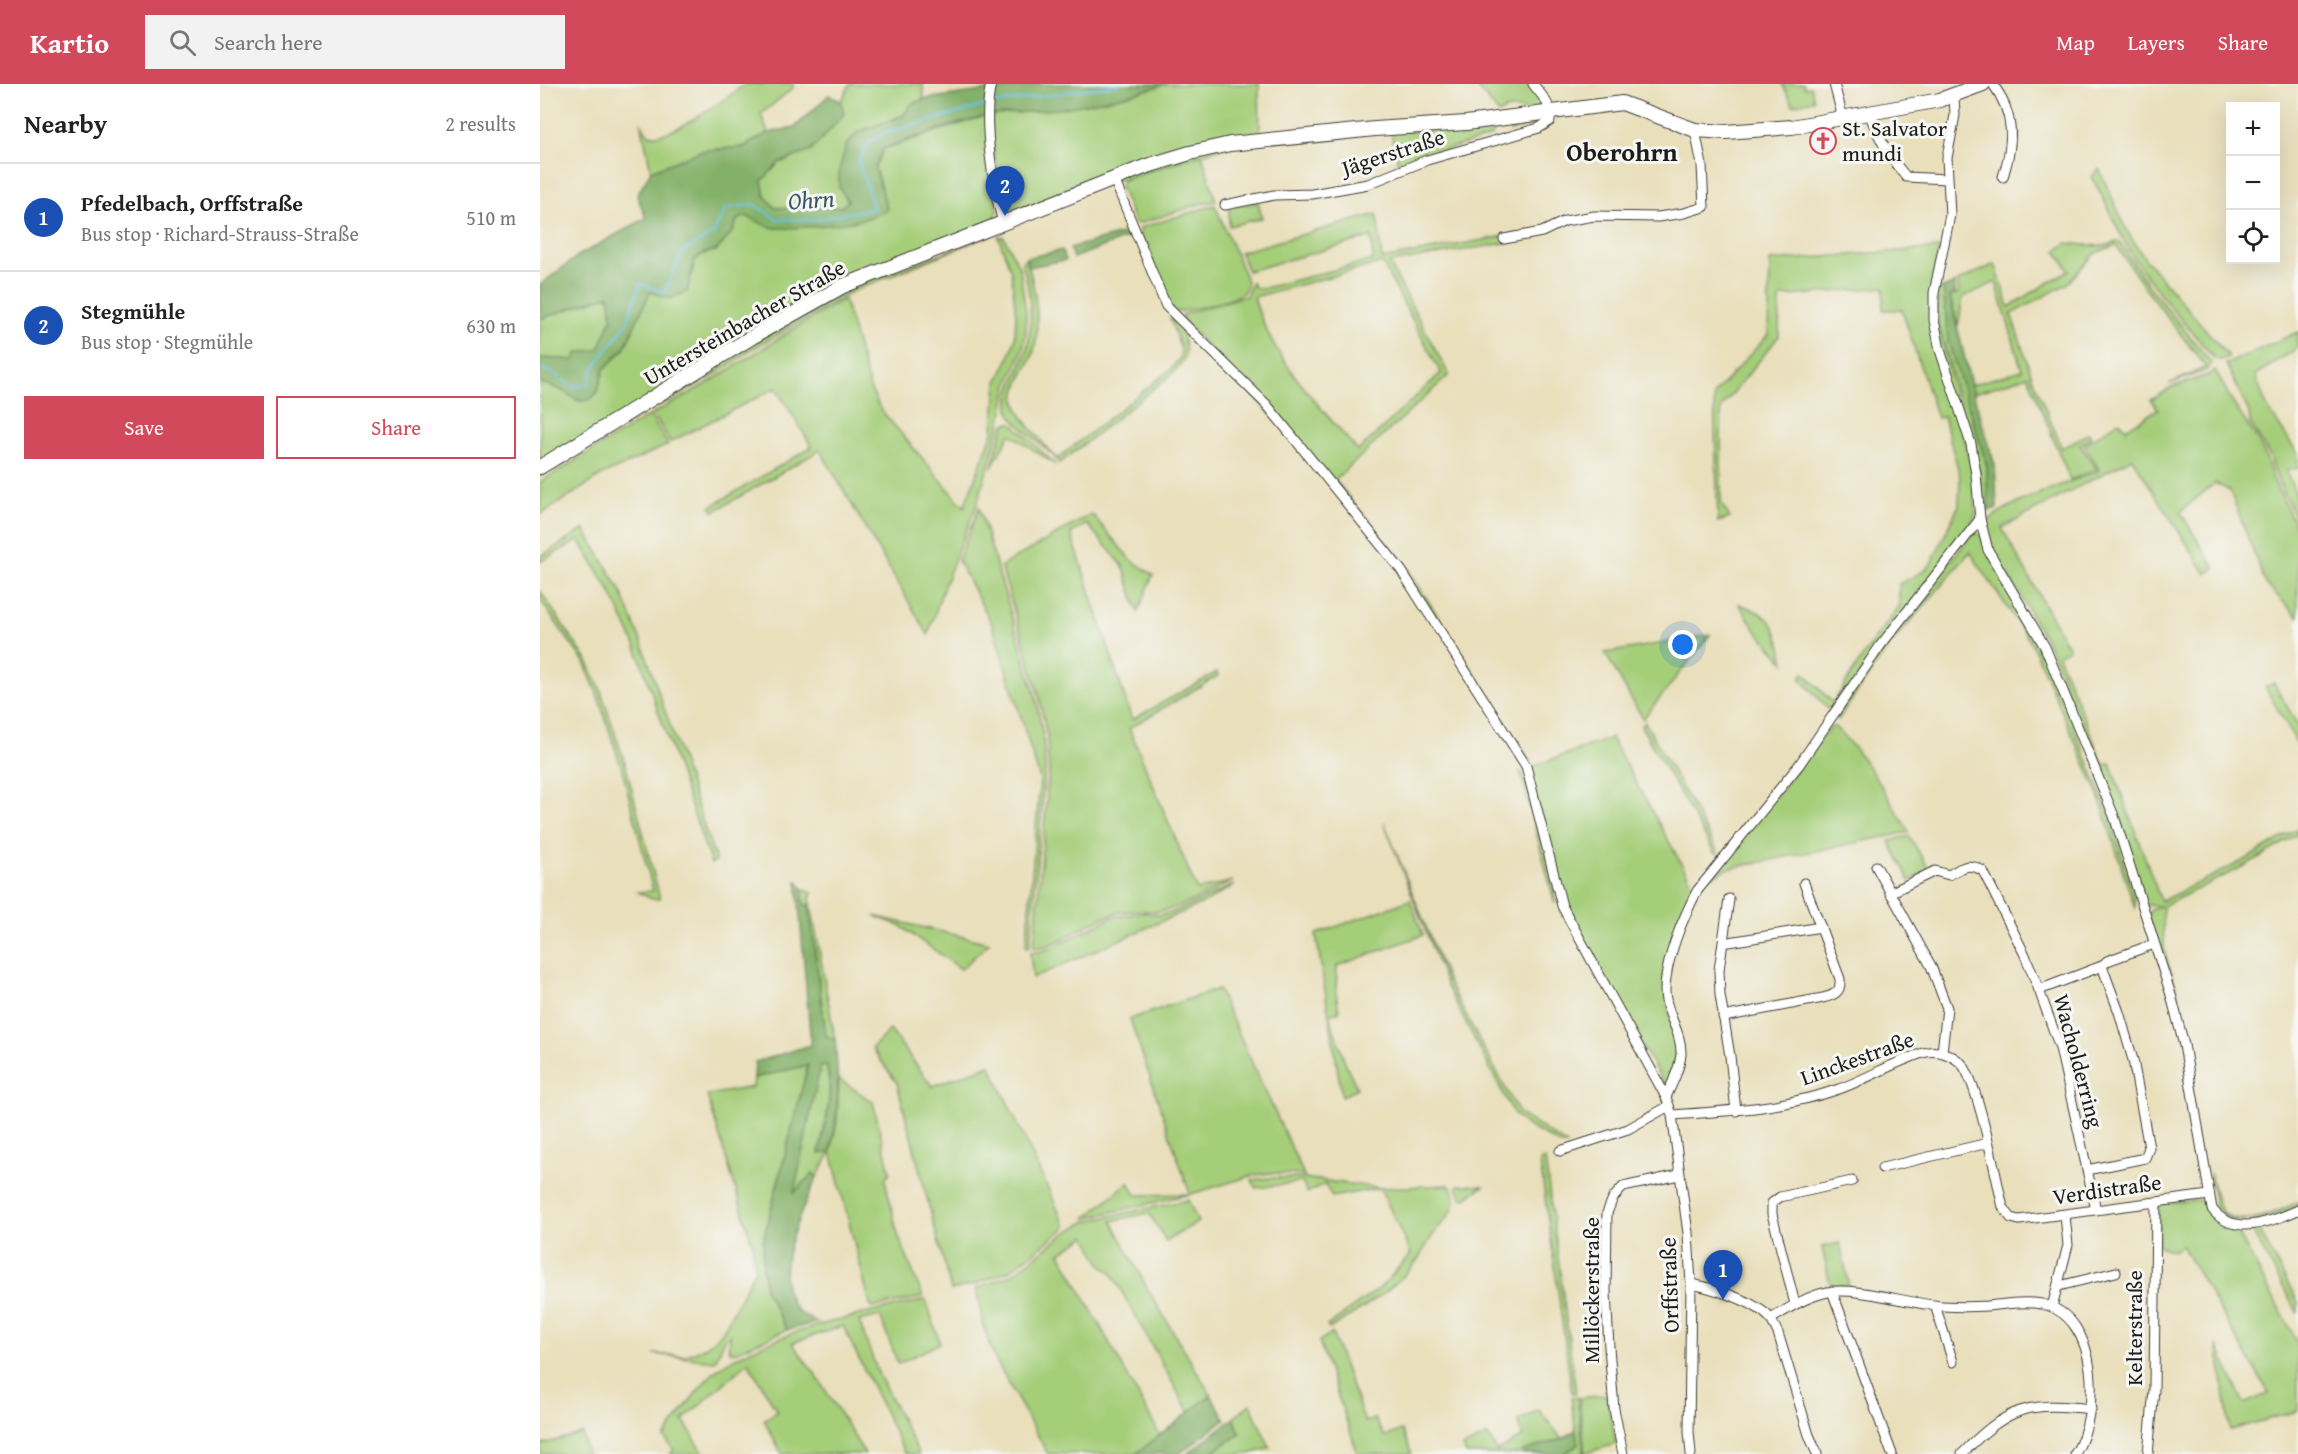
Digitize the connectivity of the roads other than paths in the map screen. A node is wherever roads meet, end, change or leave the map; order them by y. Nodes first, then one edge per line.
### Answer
1 (990, 84) edge
2 (1533, 84) edge
3 (1834, 84) edge
4 (1983, 84) edge
5 (1993, 84) edge
6 (1954, 96) junction
7 (1552, 113) junction
8 (1869, 113) junction
9 (1843, 118) junction
10 (1498, 119) junction
11 (1695, 130) junction
12 (1501, 138) junction
13 (2003, 177) dead end
14 (1114, 179) junction
15 (1947, 179) junction
16 (1226, 205) dead end
17 (1003, 223) junction
18 (1504, 239) dead end
19 (540, 467) edge
20 (1980, 519) junction
21 (1876, 866) dead end
22 (1804, 883) dead end
23 (1890, 893) junction
24 (1729, 899) dead end
25 (1821, 927) junction
26 (1723, 943) junction
27 (2154, 944) junction
28 (2102, 966) junction
29 (2039, 990) junction
30 (1724, 1017) junction
31 (1942, 1052) junction
32 (1669, 1106) junction
33 (1736, 1111) junction
34 (1988, 1143) junction
35 (1560, 1151) dead end
36 (1882, 1168) dead end
37 (2087, 1170) junction
38 (1679, 1175) junction
39 (1852, 1181) dead end
40 (2209, 1195) junction
41 (2156, 1202) junction
42 (2096, 1210) junction
43 (2298, 1210) edge
44 (2066, 1215) junction
45 (2011, 1218) joint
46 (2116, 1272) dead end
47 (1691, 1284) junction
48 (2059, 1286) junction
49 (1832, 1292) junction
50 (1795, 1304) junction
51 (1935, 1305) junction
52 (2052, 1307) junction
53 (1771, 1319) junction
54 (1953, 1362) dead end
55 (2091, 1409) junction
56 (1623, 1454) edge
57 (1691, 1454) edge
58 (1817, 1454) edge
59 (1892, 1454) edge
60 (1962, 1454) edge
61 (2075, 1454) edge
62 (2148, 1454) edge

1 - 17 street
2 - 7 street
3 - 9 street
4 - 6 main road, Untersteinbacher Straße
5 - 13 street
6 - 8 main road, Untersteinbacher Straße
6 - 15 street
7 - 10 main road, Untersteinbacher Straße
7 - 11 main road, Untersteinbacher Straße
7 - 12 street, Jägerstraße
8 - 9 main road, Untersteinbacher Straße
8 - 15 street
9 - 11 main road, Untersteinbacher Straße
10 - 12 street
10 - 14 main road, Untersteinbacher Straße
11 - 18 street
12 - 16 street, Jägerstraße
14 - 17 main road, Untersteinbacher Straße
14 - 32 street
15 - 20 street
17 - 19 main road, Untersteinbacher Straße
20 - 27 street
20 - 32 street
21 - 23 street
22 - 25 street
23 - 29 street
23 - 31 street
24 - 26 street
25 - 26 street
25 - 30 street
26 - 30 street
27 - 28 street, Wacholderring
27 - 40 street
28 - 29 street, Wacholderring
28 - 37 street
29 - 37 street, Wacholderring
30 - 33 street
31 - 33 street, Linckestraße
31 - 34 street, Linckestraße
32 - 33 street, Linckestraße
32 - 35 street
32 - 38 street, Orffstraße
34 - 36 street
34 - 45 street, Linckestraße
37 - 42 street, Wacholderring
38 - 47 street, Orffstraße
38 - 56 street, Millöckerstraße
39 - 50 street
40 - 41 street, Verdistraße
40 - 43 street
41 - 42 street, Verdistraße
41 - 62 street, Kelterstraße
42 - 44 street, Verdistraße
44 - 45 street, Verdistraße
44 - 48 street
46 - 48 street
47 - 53 street
47 - 57 street, Orffstraße
48 - 52 street
49 - 50 street
49 - 51 street
49 - 59 street
50 - 53 street
51 - 52 street
51 - 54 street
52 - 55 street
53 - 58 street
55 - 60 street
55 - 61 street

